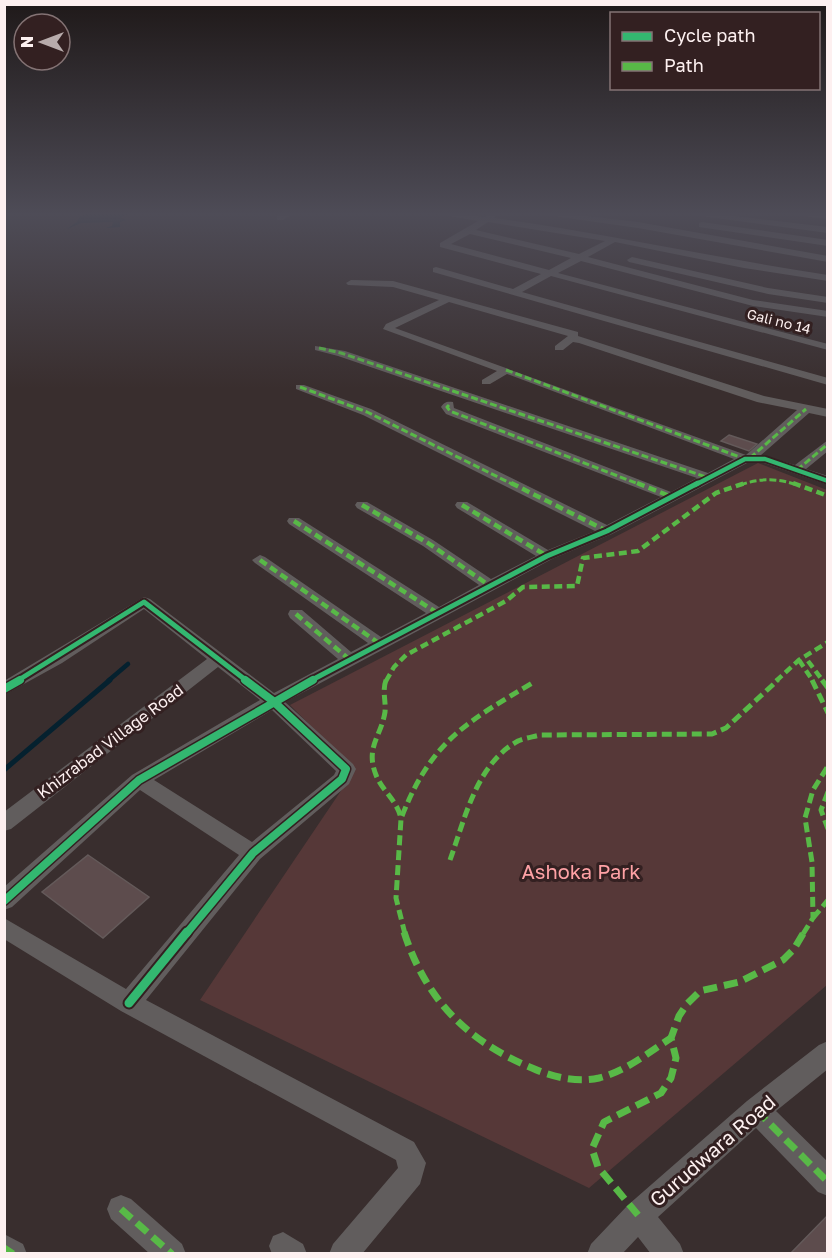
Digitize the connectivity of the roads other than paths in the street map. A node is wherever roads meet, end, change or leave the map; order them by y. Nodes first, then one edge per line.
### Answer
1 (442, 272) edge
2 (546, 272) edge
3 (635, 272) edge
4 (685, 272) edge
5 (791, 272) edge
6 (551, 273) junction
7 (828, 278) edge
8 (351, 283) dead end
9 (514, 292) junction
10 (448, 299) junction
11 (828, 300) edge
12 (828, 314) edge
13 (574, 334) dead end
14 (828, 347) edge
15 (319, 348) dead end
16 (558, 348) dead end
17 (506, 370) junction
18 (486, 382) dead end
19 (828, 382) edge
20 (300, 387) dead end
21 (449, 405) dead end
22 (806, 409) junction
23 (828, 413) edge
24 (828, 444) edge
25 (748, 458) junction
26 (797, 470) junction
27 (709, 478) junction
28 (828, 482) edge
29 (672, 497) junction
30 (362, 505) dead end
31 (462, 506) dead end
32 (294, 521) dead end
33 (607, 531) junction
34 (547, 556) junction
35 (260, 560) dead end
36 (490, 586) junction
37 (296, 614) dead end
38 (439, 614) junction
39 (380, 644) junction
40 (216, 660) junction
41 (350, 660) junction
42 (4, 689) edge
43 (273, 702) junction
44 (139, 780) junction
45 (4, 823) edge
46 (253, 854) junction
47 (4, 901) edge
48 (4, 927) edge
49 (129, 1003) junction
50 (828, 1053) edge
51 (756, 1110) junction
52 (828, 1182) edge
53 (121, 1209) dead end
54 (638, 1215) junction
55 (4, 1248) edge
56 (13, 1254) edge
57 (172, 1254) edge
58 (343, 1254) edge
59 (601, 1254) edge
60 (670, 1254) edge

1 - 9 street
2 - 6 street, Gali no 14
3 - 12 street
4 - 11 street
5 - 7 street
6 - 9 street
6 - 14 street, Gali no 14
8 - 10 street
9 - 19 street
10 - 13 street
10 - 17 street
15 - 27 street
16 - 22 street
17 - 18 street
17 - 25 street
20 - 33 street
21 - 29 street
22 - 23 street
22 - 25 street
24 - 26 street
25 - 26 street
25 - 27 street
26 - 28 street
27 - 29 street
29 - 33 street
30 - 36 street
31 - 34 street
32 - 38 street
33 - 34 street
34 - 36 street
35 - 39 street
36 - 38 street
37 - 41 street
38 - 39 street
39 - 41 street
40 - 42 street
40 - 43 street
40 - 45 street, Khizrabad Village Road
41 - 43 street
43 - 44 street
43 - 46 street
44 - 46 street
44 - 47 street
46 - 49 street
48 - 49 street
49 - 58 street
50 - 51 street, Gurudwara Road
51 - 52 street
51 - 54 street, Gurudwara Road
53 - 57 street
54 - 59 street, Gurudwara Road
54 - 60 street
55 - 56 street

